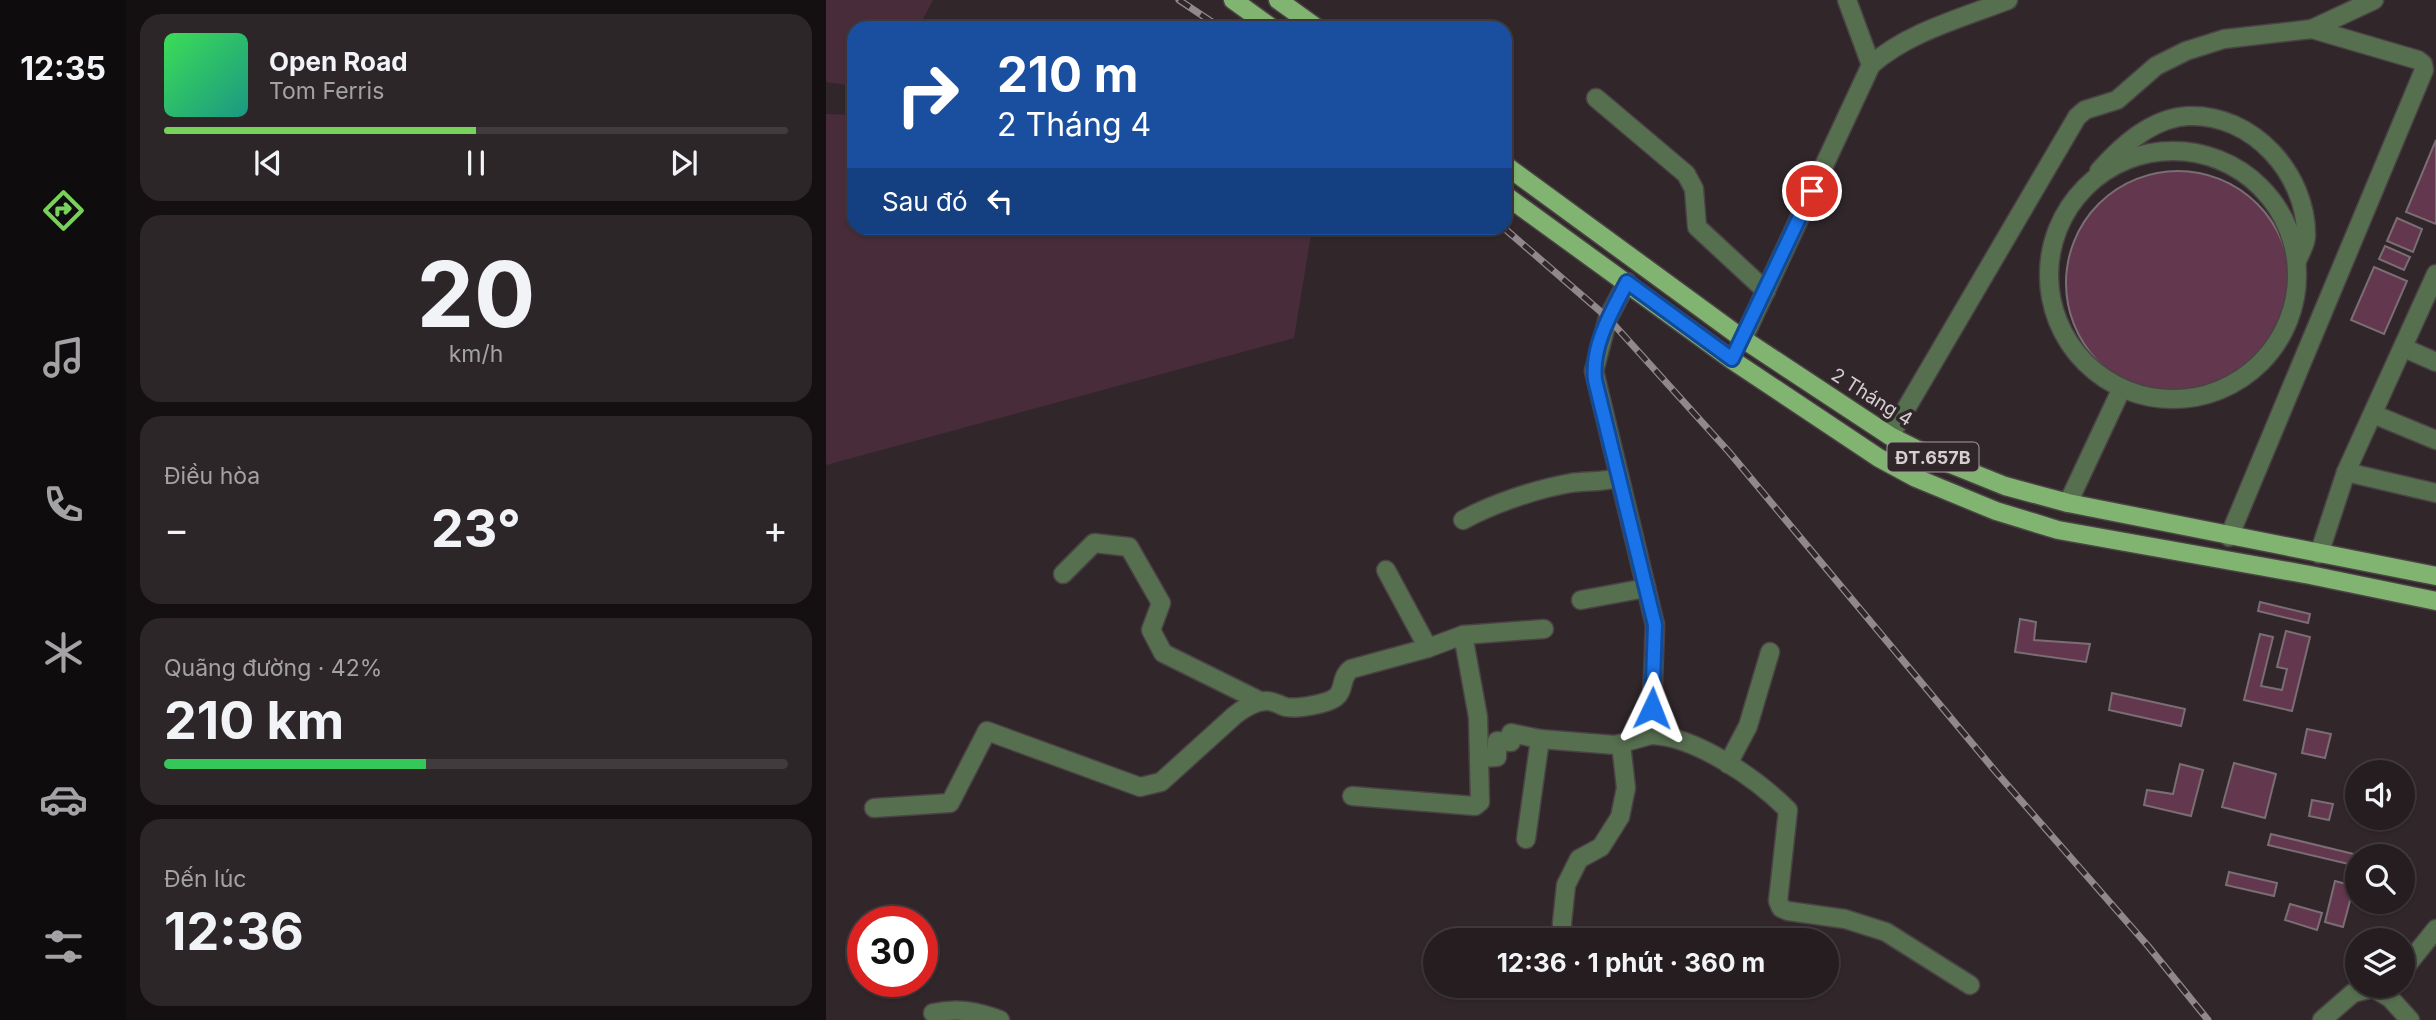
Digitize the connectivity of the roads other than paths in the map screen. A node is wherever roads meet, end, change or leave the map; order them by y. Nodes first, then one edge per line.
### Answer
1 (1233, 0) edge
2 (1278, 0) edge
3 (1847, 0) edge
4 (2008, 0) edge
5 (2374, 0) edge
6 (1255, 6) edge
7 (1267, 21) edge
8 (1307, 21) edge
9 (2312, 29) junction
10 (1871, 65) junction
11 (1596, 98) dead end
12 (1512, 171) edge
13 (2076, 197) junction
14 (1512, 200) edge
15 (2297, 261) junction
16 (2436, 274) edge
17 (1627, 282) junction
18 (1766, 291) junction
19 (1743, 339) junction
20 (2404, 348) junction
21 (1732, 359) junction
22 (2436, 362) edge
23 (2121, 390) junction
24 (2374, 414) junction
25 (1891, 436) junction
26 (2436, 440) edge
27 (1879, 458) junction
28 (2346, 472) junction
29 (1619, 478) junction
30 (2436, 492) edge
31 (2068, 503) junction
32 (1462, 520) dead end
33 (2058, 530) junction
34 (2229, 537) junction
35 (2319, 554) junction
36 (1386, 570) dead end
37 (1063, 574) dead end
38 (2436, 576) edge
39 (1646, 588) junction
40 (1581, 600) dead end
41 (2436, 601) edge
42 (1544, 629) dead end
43 (1463, 635) junction
44 (1428, 648) junction
45 (1770, 652) dead end
46 (1261, 701) junction
47 (1651, 735) junction
48 (1540, 739) junction
49 (1621, 744) junction
50 (1479, 758) junction
51 (1728, 764) junction
52 (1352, 796) dead end
53 (874, 808) dead end
54 (1526, 839) dead end
55 (1562, 928) edge
56 (2436, 929) edge
57 (2415, 955) edge
58 (1970, 985) dead end
59 (2347, 998) edge
60 (2396, 998) edge
61 (933, 1013) dead end
62 (1000, 1020) edge
63 (2322, 1020) edge
64 (2410, 1020) edge

1 - 6 main road
2 - 8 main road
3 - 10 street
4 - 10 street
5 - 9 street
6 - 7 main road
9 - 25 street
9 - 34 street
10 - 18 street
11 - 18 street
12 - 19 main road, 2 Tháng 4 / ĐT.657B
13 - 15 street
13 - 15 street
13 - 23 street
14 - 17 main road, ĐT.657B
15 - 23 street
16 - 20 street
17 - 21 main road, ĐT.657B
17 - 29 street
18 - 19 street
19 - 21 main road
19 - 25 main road, 2 Tháng 4 / ĐT.657B
20 - 22 street
20 - 24 street
21 - 27 main road, ĐT.657B
23 - 31 street
24 - 26 street
24 - 28 street
25 - 27 main road
25 - 31 main road, 2 Tháng 4 / ĐT.657B
27 - 33 main road, ĐT.657B
28 - 30 street
28 - 35 street
29 - 32 street
29 - 39 street
31 - 33 main road
31 - 34 main road, 2 Tháng 4 / ĐT.657B
33 - 41 main road, ĐT.657B
34 - 35 main road, 2 Tháng 4 / ĐT.657B
35 - 38 main road, 2 Tháng 4 / ĐT.657B
36 - 44 street
37 - 46 street
39 - 40 street
39 - 47 street
42 - 43 street
43 - 44 street
43 - 50 street
44 - 46 street
45 - 51 street
46 - 53 street
47 - 49 street
47 - 51 street
48 - 49 street
48 - 50 street
48 - 54 street
49 - 55 street
50 - 52 street
51 - 58 street
56 - 57 street
59 - 63 street
60 - 64 street
61 - 62 street

